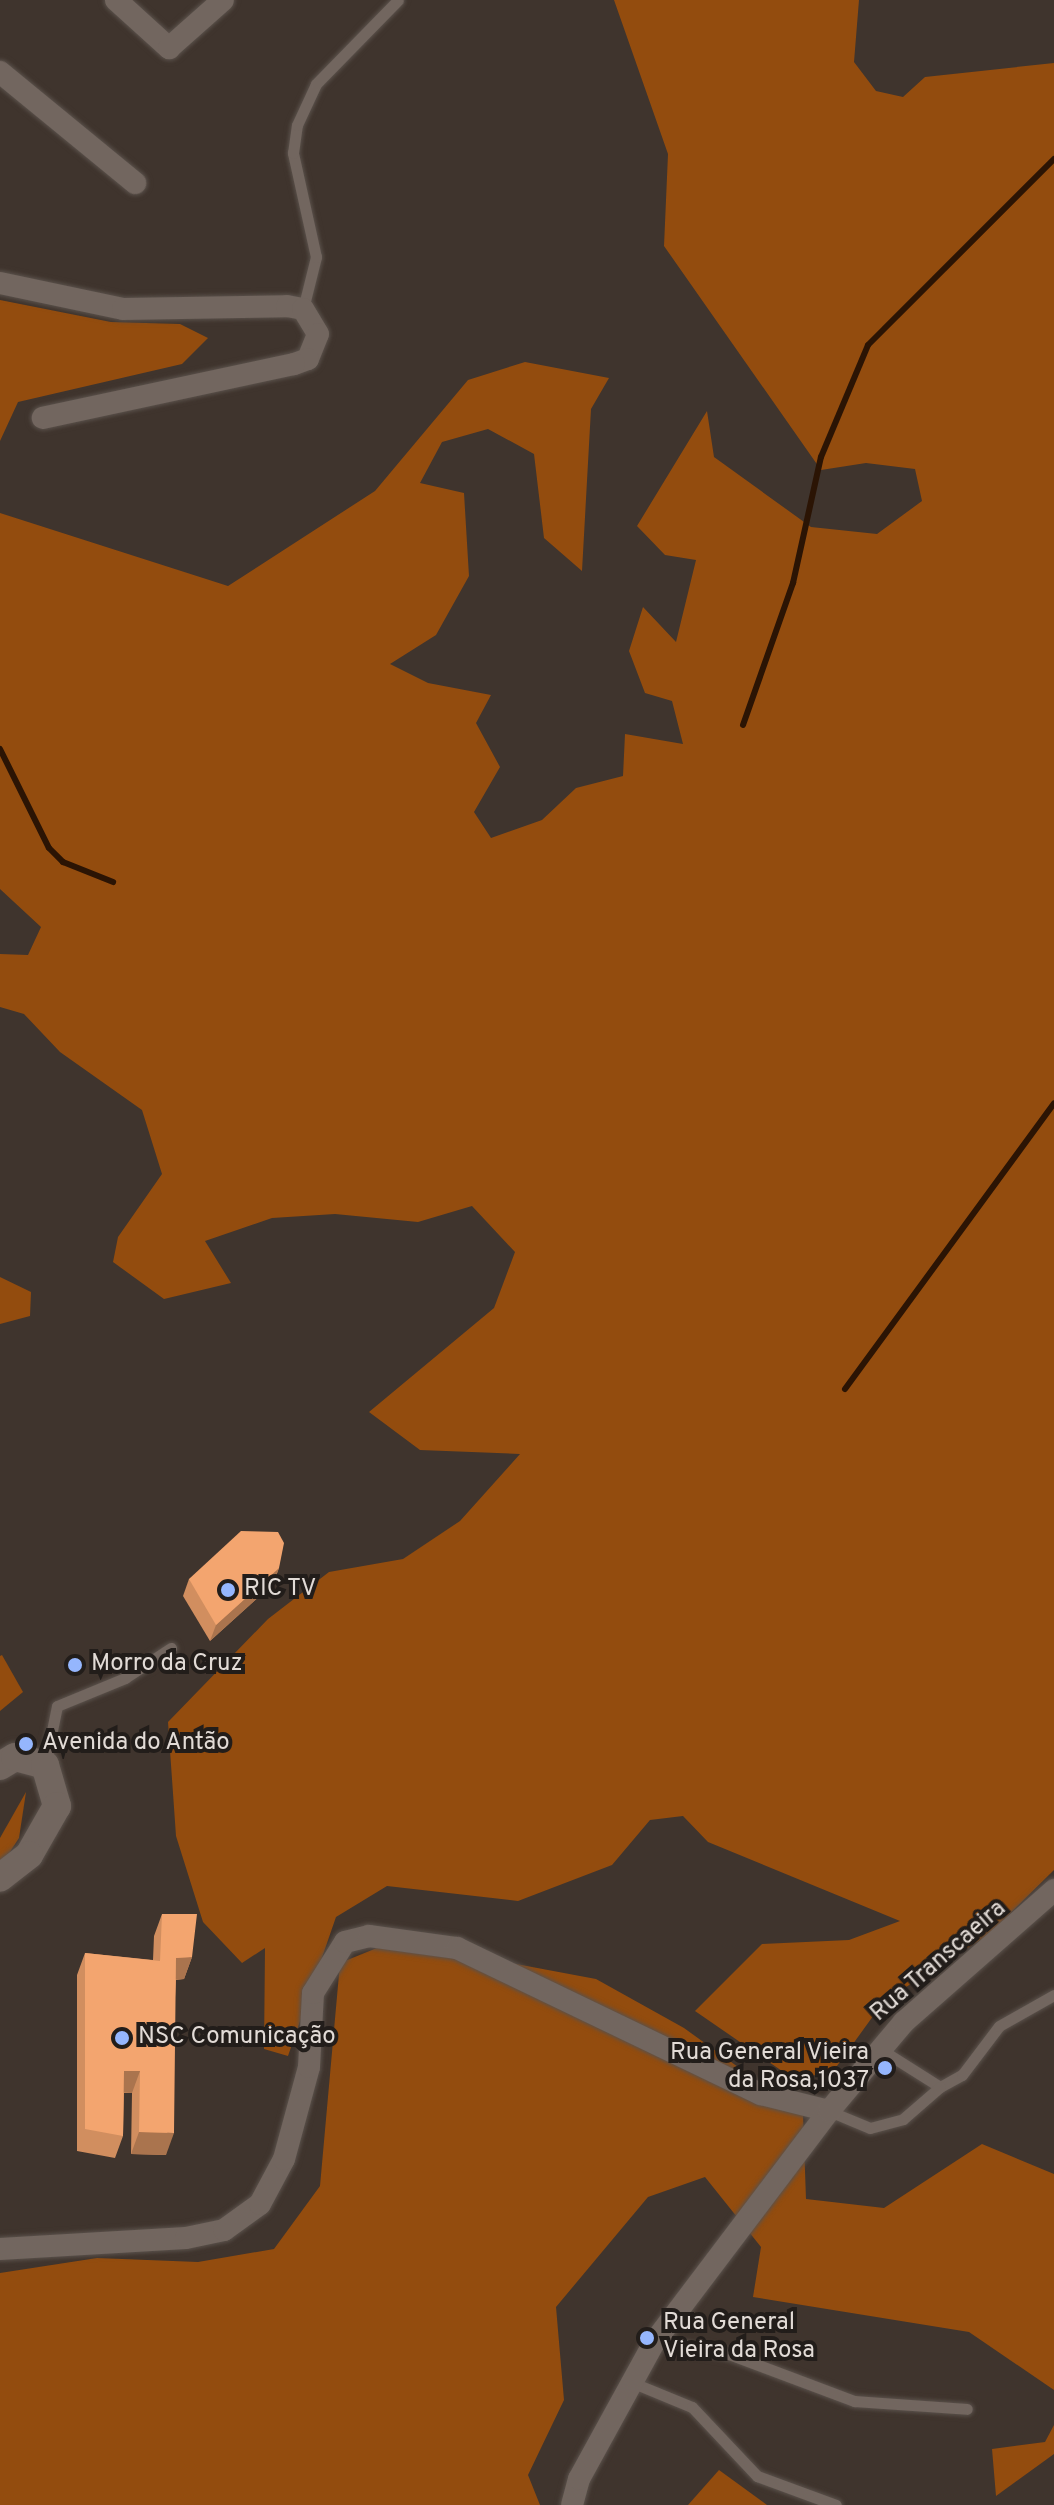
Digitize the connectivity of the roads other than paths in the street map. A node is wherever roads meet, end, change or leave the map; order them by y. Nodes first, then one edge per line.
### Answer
1 (116, 0) edge
2 (223, 0) edge
3 (398, 0) edge
4 (0, 72) edge
5 (135, 183) dead end
6 (0, 283) edge
7 (303, 309) junction
8 (43, 418) dead end
9 (171, 1648) dead end
10 (45, 1765) junction
11 (0, 1766) edge
12 (0, 1878) edge
13 (1054, 1890) edge
14 (1054, 1995) edge
15 (880, 2049) junction
16 (940, 2087) junction
17 (829, 2111) junction
18 (0, 2249) edge
19 (655, 2341) junction
20 (631, 2382) junction
21 (967, 2409) dead end
22 (572, 2505) edge
23 (836, 2505) edge

1 - 2 street
3 - 7 lane
4 - 5 street
6 - 7 street
7 - 8 street
9 - 10 lane
10 - 11 street
10 - 12 street
13 - 15 street, Rua Transcaeira
14 - 16 lane
15 - 16 lane
15 - 17 street, Rua Transcaeira
16 - 17 lane
17 - 18 street
17 - 19 street, Rua Transcaeira
19 - 20 street, Rua Transcaeira
19 - 21 lane
20 - 22 street, Rua Transcaeira
20 - 23 lane

